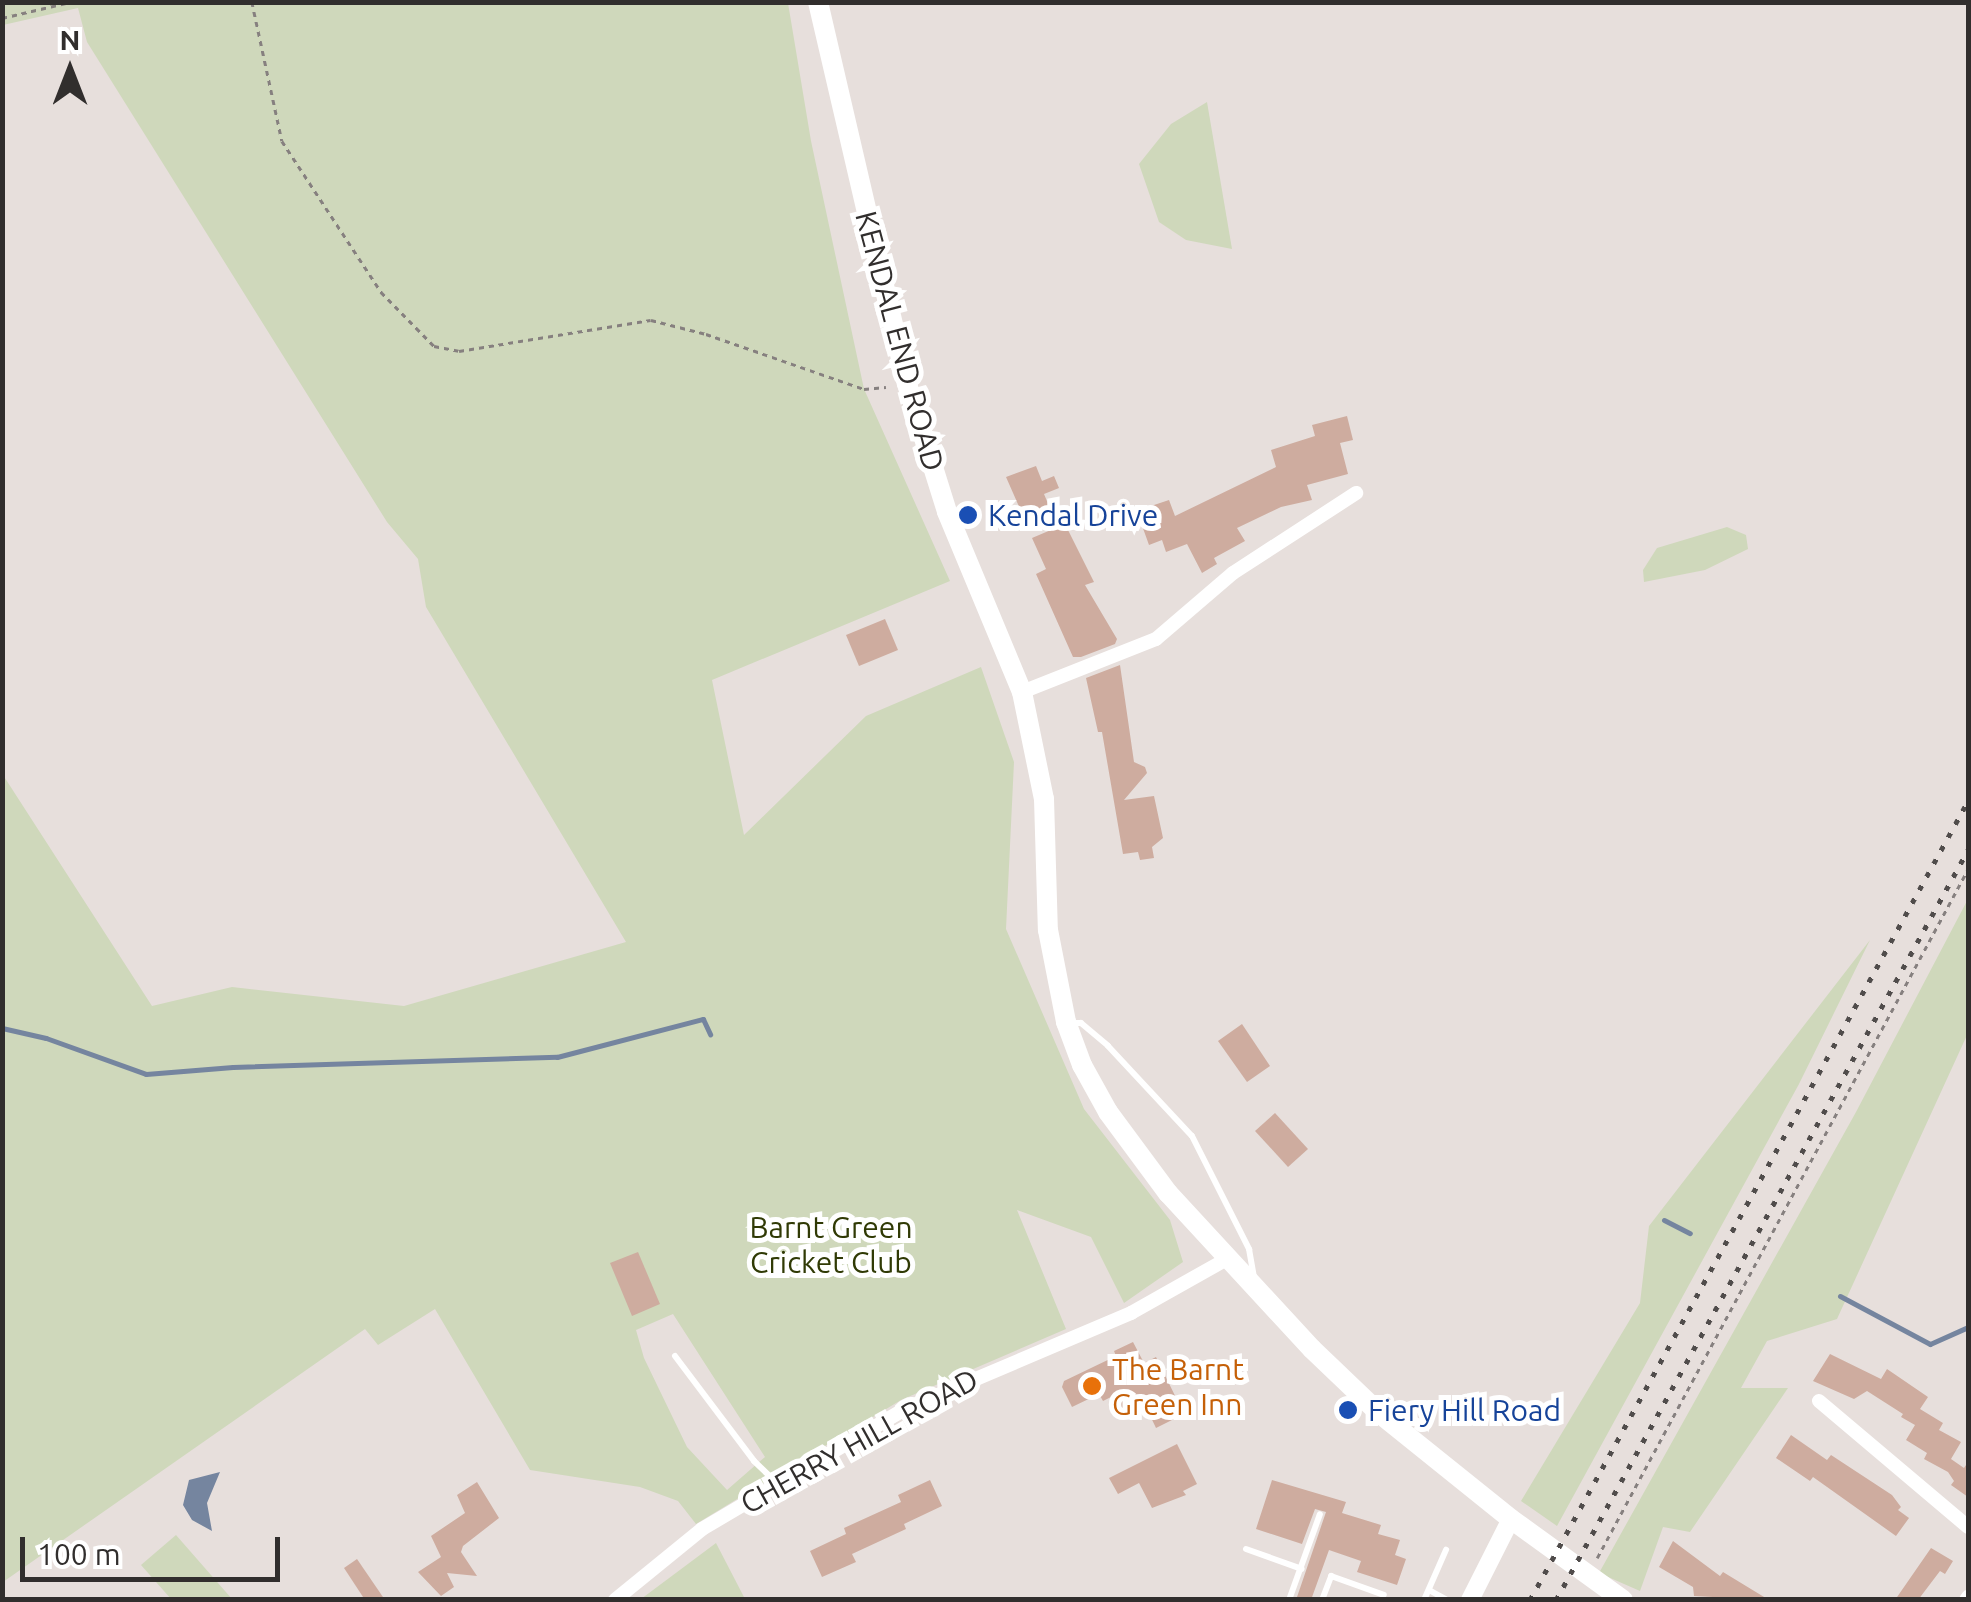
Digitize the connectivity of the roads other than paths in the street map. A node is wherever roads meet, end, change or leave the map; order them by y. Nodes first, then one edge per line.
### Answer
1 (818, 2) edge
2 (1356, 493) dead end
3 (1022, 692) junction
4 (1066, 1022) junction
5 (1227, 1259) junction
6 (1256, 1288) junction
7 (675, 1356) dead end
8 (1819, 1401) dead end
9 (777, 1483) junction
10 (1320, 1514) dead end
11 (1511, 1520) junction
12 (1968, 1527) edge
13 (1246, 1548) dead end
14 (1446, 1550) dead end
15 (1302, 1569) junction
16 (1428, 1590) junction
17 (1384, 1595) dead end
18 (615, 1600) edge
19 (1290, 1600) edge
20 (1322, 1600) edge
21 (1424, 1600) edge
22 (1447, 1600) edge
23 (1470, 1600) edge
24 (1623, 1600) edge

1 - 3 main road, KENDAL END ROAD
2 - 3 street
3 - 4 main road, KENDAL END ROAD
4 - 5 main road, KENDAL END ROAD
4 - 6 lane
5 - 6 main road, KENDAL END ROAD
5 - 9 street, CHERRY HILL ROAD
6 - 11 main road, KENDAL END ROAD
7 - 9 lane
8 - 12 street
9 - 18 street, CHERRY HILL ROAD
10 - 15 lane
11 - 23 street
11 - 24 main road, KENDAL END ROAD
13 - 15 lane
14 - 16 lane
15 - 19 lane
16 - 21 lane
16 - 22 lane
17 - 20 lane

